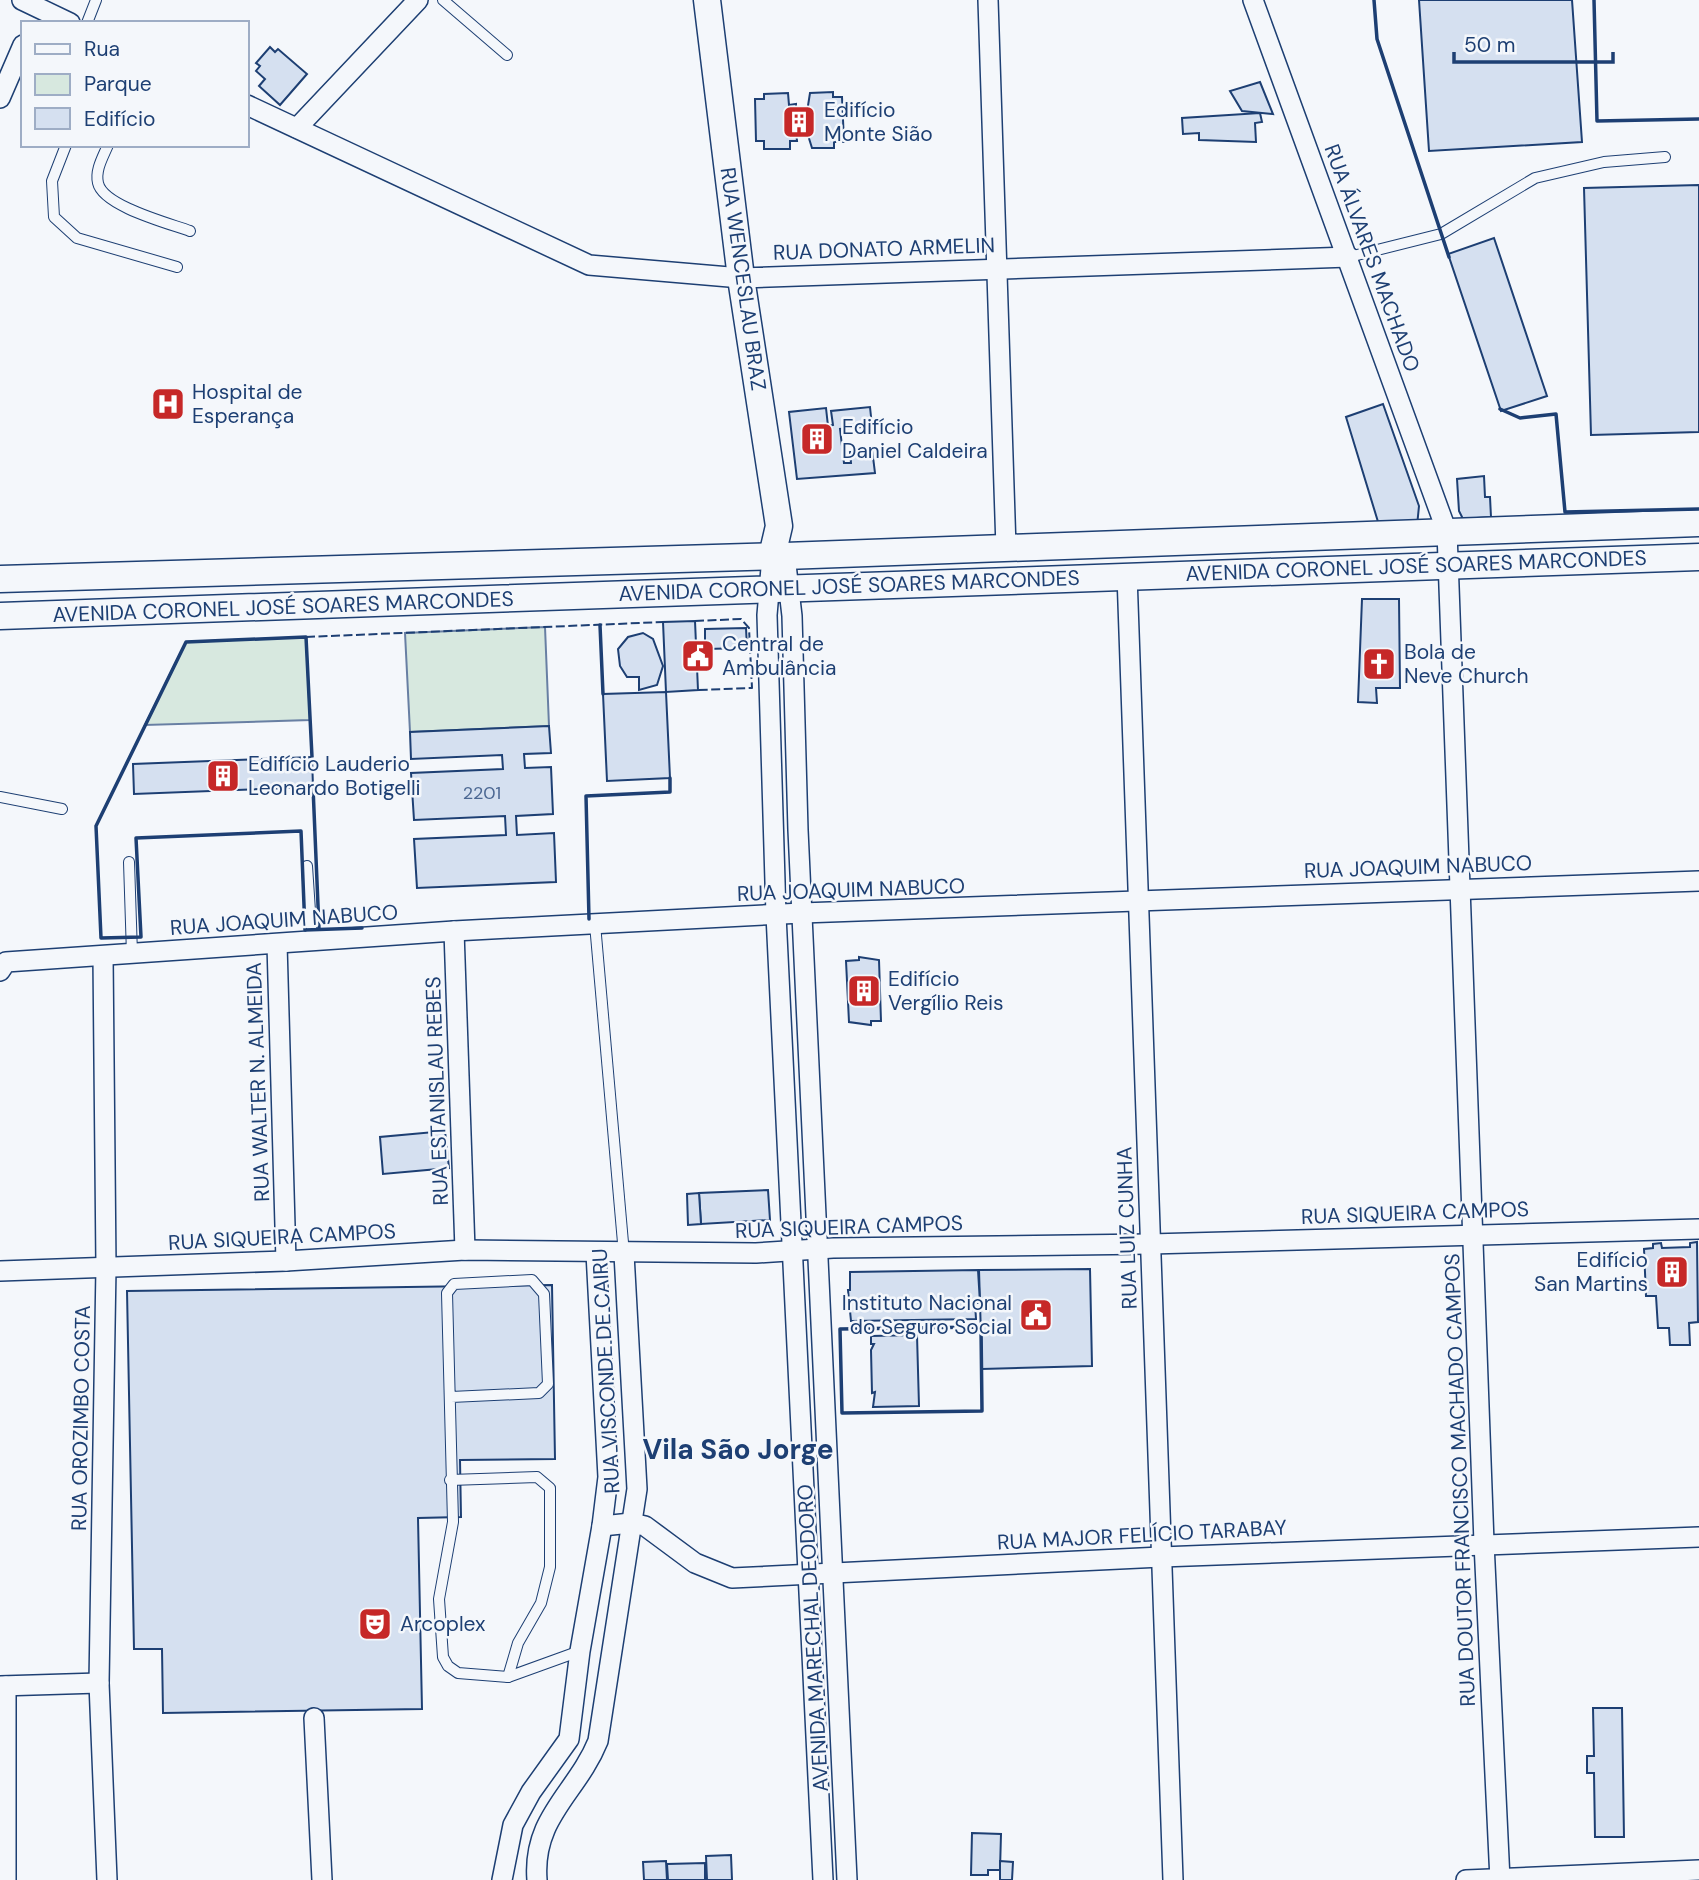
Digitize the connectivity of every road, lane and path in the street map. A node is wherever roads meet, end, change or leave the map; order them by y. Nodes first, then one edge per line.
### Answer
1 (96, 0) edge
2 (418, 0) edge
3 (443, 0) edge
4 (707, 0) edge
5 (988, 0) edge
6 (1253, 0) edge
7 (31, 10) edge
8 (64, 21) edge
9 (88, 21) edge
10 (21, 50) edge
11 (507, 55) dead end
12 (0, 98) edge
13 (248, 105) edge
14 (297, 128) junction
15 (65, 147) edge
16 (107, 147) edge
17 (1665, 157) dead end
18 (190, 231) dead end
19 (1349, 257) junction
20 (177, 267) dead end
21 (995, 267) junction
22 (741, 278) junction
23 (1699, 523) edge
24 (1447, 532) junction
25 (1149, 543) junction
26 (1006, 548) junction
27 (778, 556) junction
28 (1699, 557) edge
29 (1448, 565) junction
30 (1138, 575) junction
31 (0, 579) edge
32 (461, 584) junction
33 (393, 586) junction
34 (779, 588) junction
35 (0, 616) edge
36 (0, 797) edge
37 (62, 809) dead end
38 (129, 862) dead end
39 (307, 866) dead end
40 (1699, 881) edge
41 (1461, 888) junction
42 (1137, 902) junction
43 (802, 913) junction
44 (776, 915) junction
45 (595, 924) junction
46 (454, 931) junction
47 (312, 941) junction
48 (276, 944) junction
49 (132, 954) junction
50 (103, 956) junction
51 (3, 966) edge
52 (1699, 1229) edge
53 (1473, 1234) junction
54 (1150, 1244) junction
55 (818, 1249) junction
56 (465, 1250) junction
57 (792, 1251) junction
58 (596, 1253) junction
59 (624, 1254) junction
60 (286, 1261) junction
61 (106, 1267) junction
62 (0, 1271) edge
63 (451, 1397) junction
64 (450, 1480) junction
65 (631, 1523) junction
66 (602, 1526) junction
67 (1699, 1537) edge
68 (1484, 1544) junction
69 (1161, 1557) junction
70 (833, 1572) junction
71 (808, 1573) junction
72 (580, 1651) junction
73 (508, 1677) junction
74 (99, 1683) junction
75 (3, 1686) edge
76 (314, 1718) dead end
77 (1699, 1870) edge
78 (1500, 1879) edge
79 (6, 1880) edge
80 (107, 1880) edge
81 (322, 1880) edge
82 (502, 1880) edge
83 (537, 1880) edge
84 (823, 1880) edge
85 (847, 1880) edge
86 (1173, 1880) edge
87 (1466, 1880) edge

1 - 9 lane
2 - 14 street
3 - 11 lane
4 - 22 main road, RUA WENCESLAU BRAZ
5 - 21 street
6 - 19 street, RUA ÁLVARES MACHADO
7 - 8 street
10 - 12 street
13 - 14 street, RUA DONATO ARMELIN
14 - 22 street, RUA DONATO ARMELIN
15 - 20 lane
16 - 18 lane
17 - 19 lane
19 - 21 street, RUA DONATO ARMELIN
19 - 24 street, RUA ÁLVARES MACHADO
21 - 22 street, RUA DONATO ARMELIN
21 - 26 street
22 - 27 main road, RUA WENCESLAU BRAZ
23 - 24 main road, AVENIDA CORONEL JOSÉ SOARES MARCONDES
24 - 25 main road, AVENIDA CORONEL JOSÉ SOARES MARCONDES
24 - 29 street, RUA DOUTOR FRANCISCO MACHADO CAMPOS
25 - 26 main road, AVENIDA CORONEL JOSÉ SOARES MARCONDES
25 - 30 main road
26 - 27 main road, AVENIDA CORONEL JOSÉ SOARES MARCONDES
27 - 32 main road, AVENIDA CORONEL JOSÉ SOARES MARCONDES
27 - 34 street, AVENIDA MARECHAL DEODORO
28 - 29 main road, AVENIDA CORONEL JOSÉ SOARES MARCONDES
29 - 30 main road, AVENIDA CORONEL JOSÉ SOARES MARCONDES
29 - 41 street, RUA DOUTOR FRANCISCO MACHADO CAMPOS
30 - 34 main road, AVENIDA CORONEL JOSÉ SOARES MARCONDES
30 - 42 street, RUA LUIZ CUNHA
31 - 33 main road, AVENIDA CORONEL JOSÉ SOARES MARCONDES
32 - 33 main road, AVENIDA CORONEL JOSÉ SOARES MARCONDES
32 - 33 main road, AVENIDA CORONEL JOSÉ SOARES MARCONDES
32 - 34 main road, AVENIDA CORONEL JOSÉ SOARES MARCONDES
33 - 35 main road, AVENIDA CORONEL JOSÉ SOARES MARCONDES
34 - 43 street, AVENIDA MARECHAL DEODORO
34 - 44 street, AVENIDA MARECHAL DEODORO
36 - 37 lane
38 - 49 lane
39 - 47 lane
40 - 41 street, RUA JOAQUIM NABUCO
41 - 42 street, RUA JOAQUIM NABUCO
41 - 53 street, RUA DOUTOR FRANCISCO MACHADO CAMPOS
42 - 43 street, RUA JOAQUIM NABUCO
42 - 54 street, RUA LUIZ CUNHA
43 - 44 street, RUA JOAQUIM NABUCO
43 - 55 street, AVENIDA MARECHAL DEODORO
44 - 45 street, RUA JOAQUIM NABUCO
44 - 57 street, AVENIDA MARECHAL DEODORO
45 - 46 street, RUA JOAQUIM NABUCO
45 - 59 lane, RUA VISCONDE DE CAIRU
46 - 47 street, RUA JOAQUIM NABUCO
46 - 56 street, RUA ESTANISLAU REBES
47 - 48 street, RUA JOAQUIM NABUCO
48 - 49 street, RUA JOAQUIM NABUCO
48 - 60 street, RUA WALTER N. ALMEIDA
49 - 50 street, RUA JOAQUIM NABUCO
50 - 51 street, RUA JOAQUIM NABUCO
50 - 61 street, RUA OROZIMBO COSTA
52 - 53 street, RUA SIQUEIRA CAMPOS
53 - 54 street, RUA SIQUEIRA CAMPOS
53 - 68 street, RUA DOUTOR FRANCISCO MACHADO CAMPOS
54 - 55 street, RUA SIQUEIRA CAMPOS
54 - 69 street, RUA LUIZ CUNHA
55 - 57 street, RUA SIQUEIRA CAMPOS
55 - 70 street, AVENIDA MARECHAL DEODORO
56 - 58 street, RUA SIQUEIRA CAMPOS
56 - 60 street, RUA SIQUEIRA CAMPOS
57 - 59 street, RUA SIQUEIRA CAMPOS
57 - 71 street, AVENIDA MARECHAL DEODORO
58 - 59 street, RUA SIQUEIRA CAMPOS
58 - 66 street, RUA VISCONDE DE CAIRU
59 - 65 street, RUA VISCONDE DE CAIRU
60 - 61 street, RUA SIQUEIRA CAMPOS
61 - 62 street, RUA SIQUEIRA CAMPOS
61 - 74 street, RUA OROZIMBO COSTA
63 - 63 lane
63 - 64 lane
64 - 73 lane
64 - 73 lane
65 - 66 street
65 - 71 street, RUA MAJOR FELÍCIO TARABAY
65 - 83 street, RUA VISCONDE DE CAIRU
66 - 72 street, RUA VISCONDE DE CAIRU
67 - 68 street, RUA MAJOR FELÍCIO TARABAY
68 - 69 street, RUA MAJOR FELÍCIO TARABAY
68 - 78 street, RUA DOUTOR FRANCISCO MACHADO CAMPOS
69 - 70 street, RUA MAJOR FELÍCIO TARABAY
69 - 86 street, RUA LUIZ CUNHA
70 - 71 street, RUA MAJOR FELÍCIO TARABAY
70 - 85 street, AVENIDA MARECHAL DEODORO
71 - 84 street, AVENIDA MARECHAL DEODORO
72 - 73 lane
72 - 82 street, RUA VISCONDE DE CAIRU
74 - 75 street
74 - 80 street, RUA OROZIMBO COSTA
75 - 79 street
76 - 81 street
77 - 78 street
78 - 87 street

